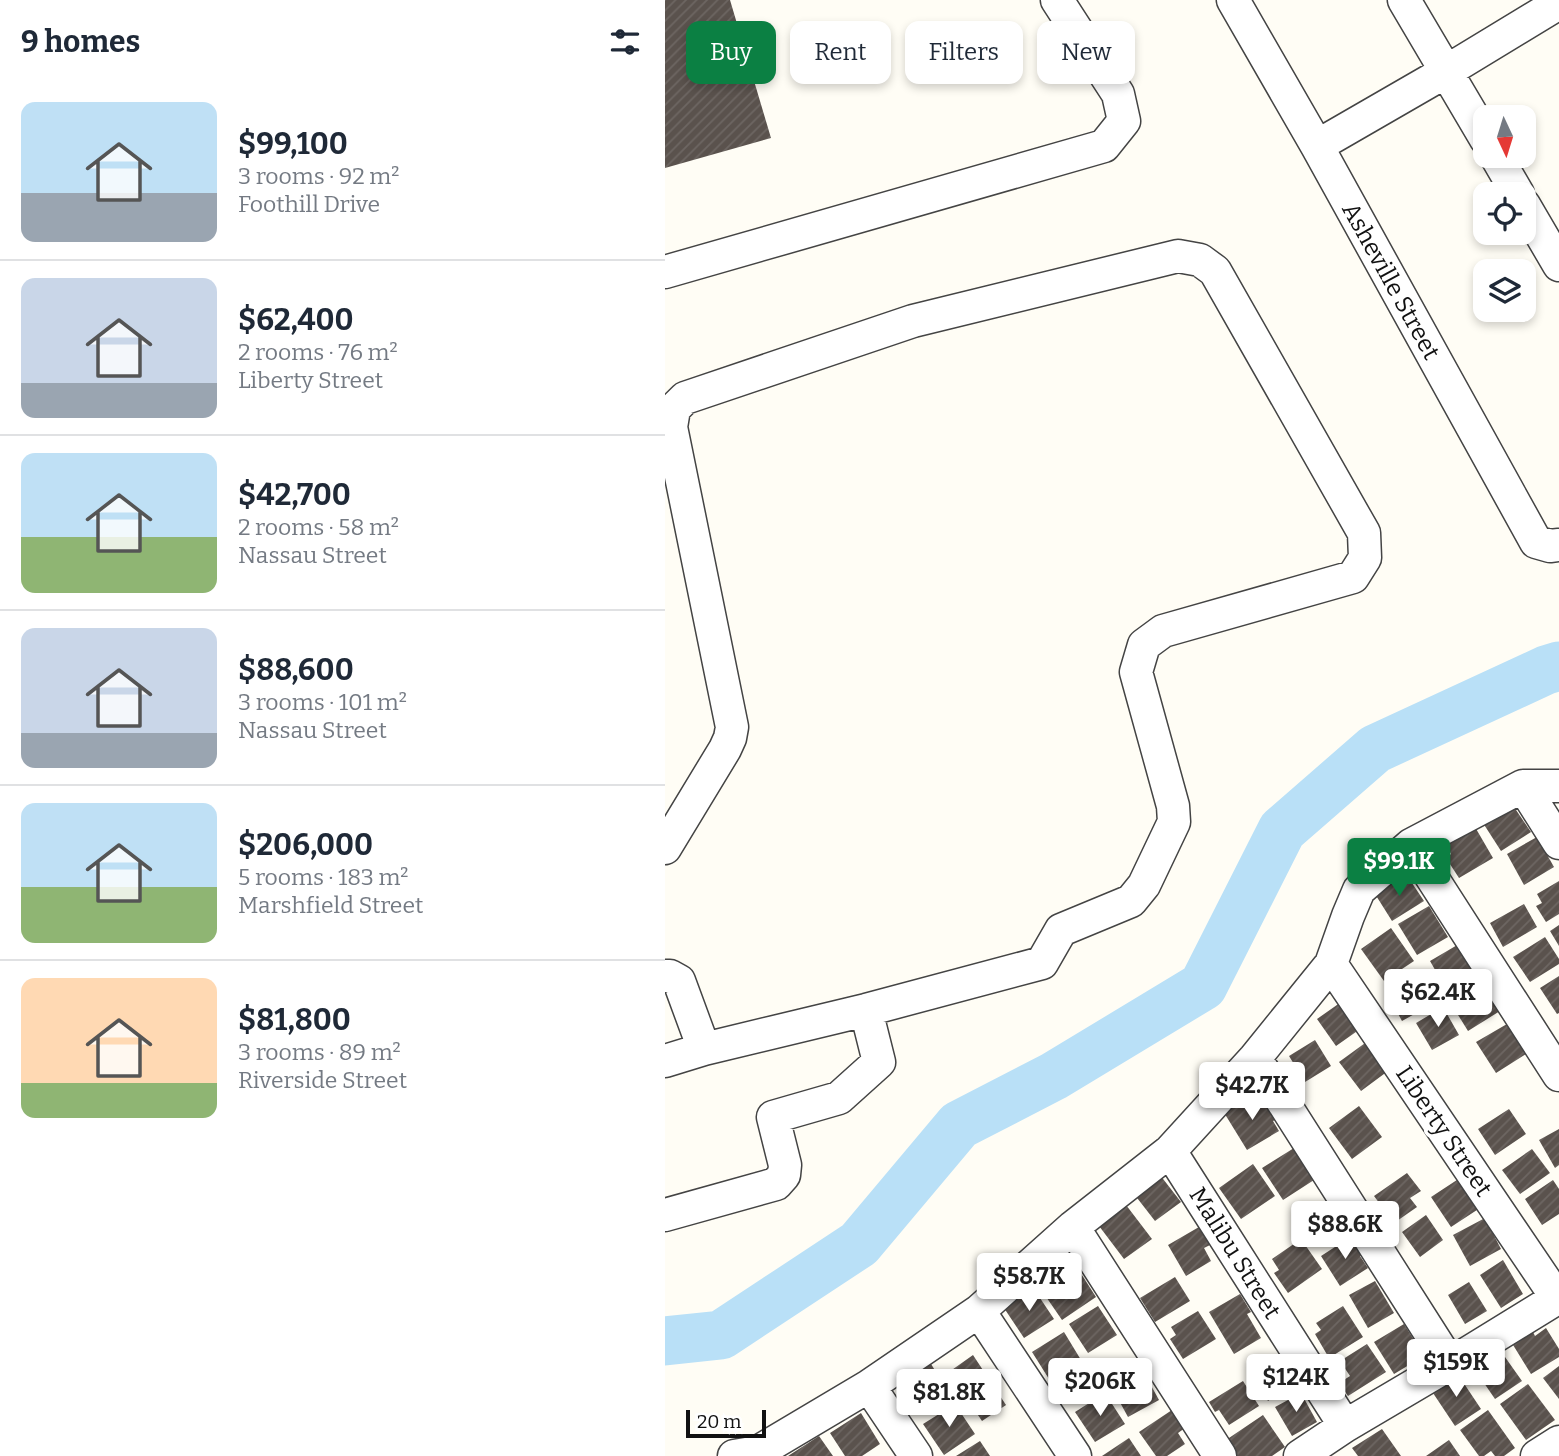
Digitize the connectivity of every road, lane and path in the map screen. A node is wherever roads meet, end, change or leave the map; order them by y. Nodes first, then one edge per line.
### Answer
1 (1057, 0) edge
2 (1233, 0) edge
3 (1404, 0) edge
4 (1559, 3) edge
5 (1447, 71) junction
6 (1473, 116) edge
7 (1317, 146) junction
8 (1536, 226) edge
9 (1559, 265) edge
10 (665, 272) edge
11 (1559, 545) edge
12 (1523, 786) junction
13 (1559, 786) edge
14 (1559, 843) edge
15 (1411, 845) junction
16 (665, 848) edge
17 (1331, 964) junction
18 (665, 976) edge
19 (866, 1010) junction
20 (704, 1049) junction
21 (1255, 1058) junction
22 (665, 1061) edge
23 (1559, 1075) edge
24 (1170, 1151) junction
25 (665, 1215) edge
26 (1073, 1227) junction
27 (1558, 1297) edge
28 (979, 1311) junction
29 (1450, 1364) junction
30 (869, 1386) junction
31 (1345, 1426) junction
32 (1559, 1442) edge
33 (751, 1455) edge
34 (916, 1456) edge
35 (1075, 1456) edge
36 (1220, 1456) edge
37 (1300, 1456) edge
38 (1537, 1456) edge

1 - 10 street
2 - 7 street, Asheville Street
3 - 5 street
4 - 5 street
5 - 6 street
5 - 7 street
7 - 11 street, Asheville Street
8 - 9 street
12 - 13 street
12 - 14 street
12 - 15 street
15 - 17 street
15 - 23 street
16 - 19 street
17 - 21 street
17 - 27 street, Liberty Street
18 - 20 street
19 - 20 street
19 - 25 street
20 - 22 street
21 - 24 street
21 - 29 street
24 - 26 street
24 - 31 street, Malibu Street
26 - 28 street
26 - 36 street
27 - 29 street
28 - 30 street
28 - 35 street
29 - 31 street
30 - 33 street
30 - 34 street
31 - 37 street
32 - 38 street

